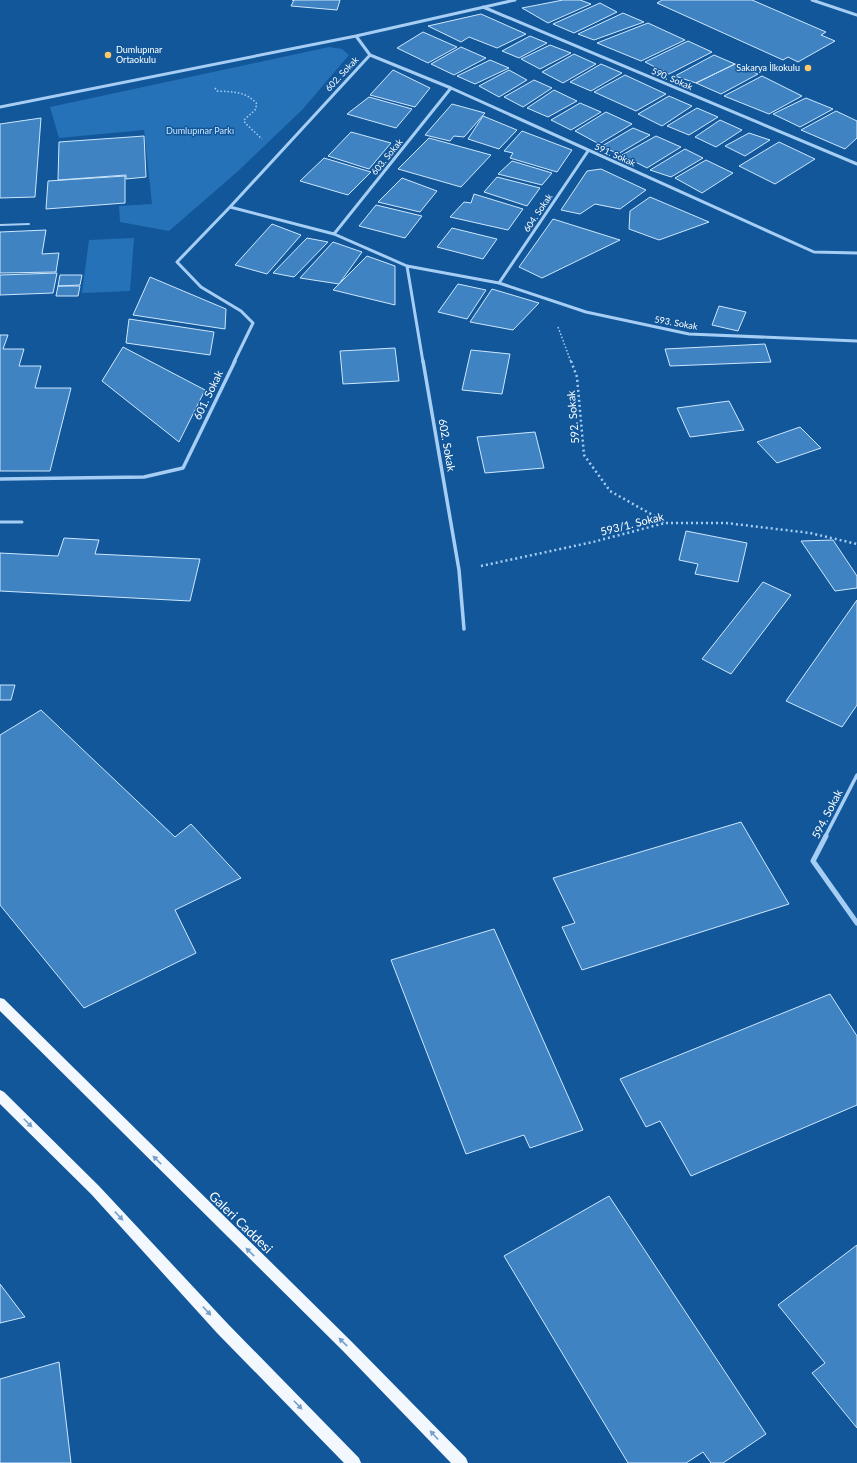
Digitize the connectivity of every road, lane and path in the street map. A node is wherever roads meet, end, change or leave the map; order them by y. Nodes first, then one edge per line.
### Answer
1 (516, 0) edge
2 (812, 0) edge
3 (482, 7) junction
4 (857, 15) edge
5 (356, 36) junction
6 (370, 55) junction
7 (195, 68) junction
8 (451, 88) junction
9 (0, 107) edge
10 (588, 151) junction
11 (278, 155) junction
12 (857, 164) edge
13 (230, 207) junction
14 (29, 224) dead end
15 (0, 225) edge
16 (334, 234) junction
17 (857, 253) edge
18 (407, 266) junction
19 (499, 283) junction
20 (547, 299) junction
21 (857, 341) edge
22 (0, 479) edge
23 (0, 522) edge
24 (22, 522) dead end
25 (666, 523) junction
26 (857, 544) edge
27 (459, 570) junction
28 (464, 629) dead end
29 (857, 775) edge
30 (857, 922) edge
31 (0, 1003) edge
32 (0, 1096) edge
33 (354, 1463) edge
34 (461, 1463) edge

1 - 3 street
2 - 4 street
3 - 5 street
3 - 12 street, 590. Sokak
5 - 6 street, 602. Sokak
5 - 7 street
6 - 8 street, 591. Sokak
6 - 11 street, 602. Sokak
7 - 9 street
7 - 11 path
8 - 10 street, 591. Sokak
8 - 16 street, 603. Sokak
10 - 17 street, 591. Sokak
10 - 19 street, 604. Sokak
11 - 13 street, 602. Sokak
13 - 16 street, 593. Sokak
13 - 22 street, 601. Sokak
14 - 15 lane
16 - 18 street, 593. Sokak
18 - 19 street, 593. Sokak
18 - 27 street, 602. Sokak
19 - 20 street, 593. Sokak
20 - 21 street, 593. Sokak
20 - 25 path, 592. Sokak
23 - 24 lane
25 - 26 path, 593/1. Sokak
25 - 27 path, 593/1. Sokak
27 - 28 street, 602. Sokak
29 - 30 street, 594. Sokak
34 -> 31 main road, Galeri Caddesi
32 -> 33 main road

